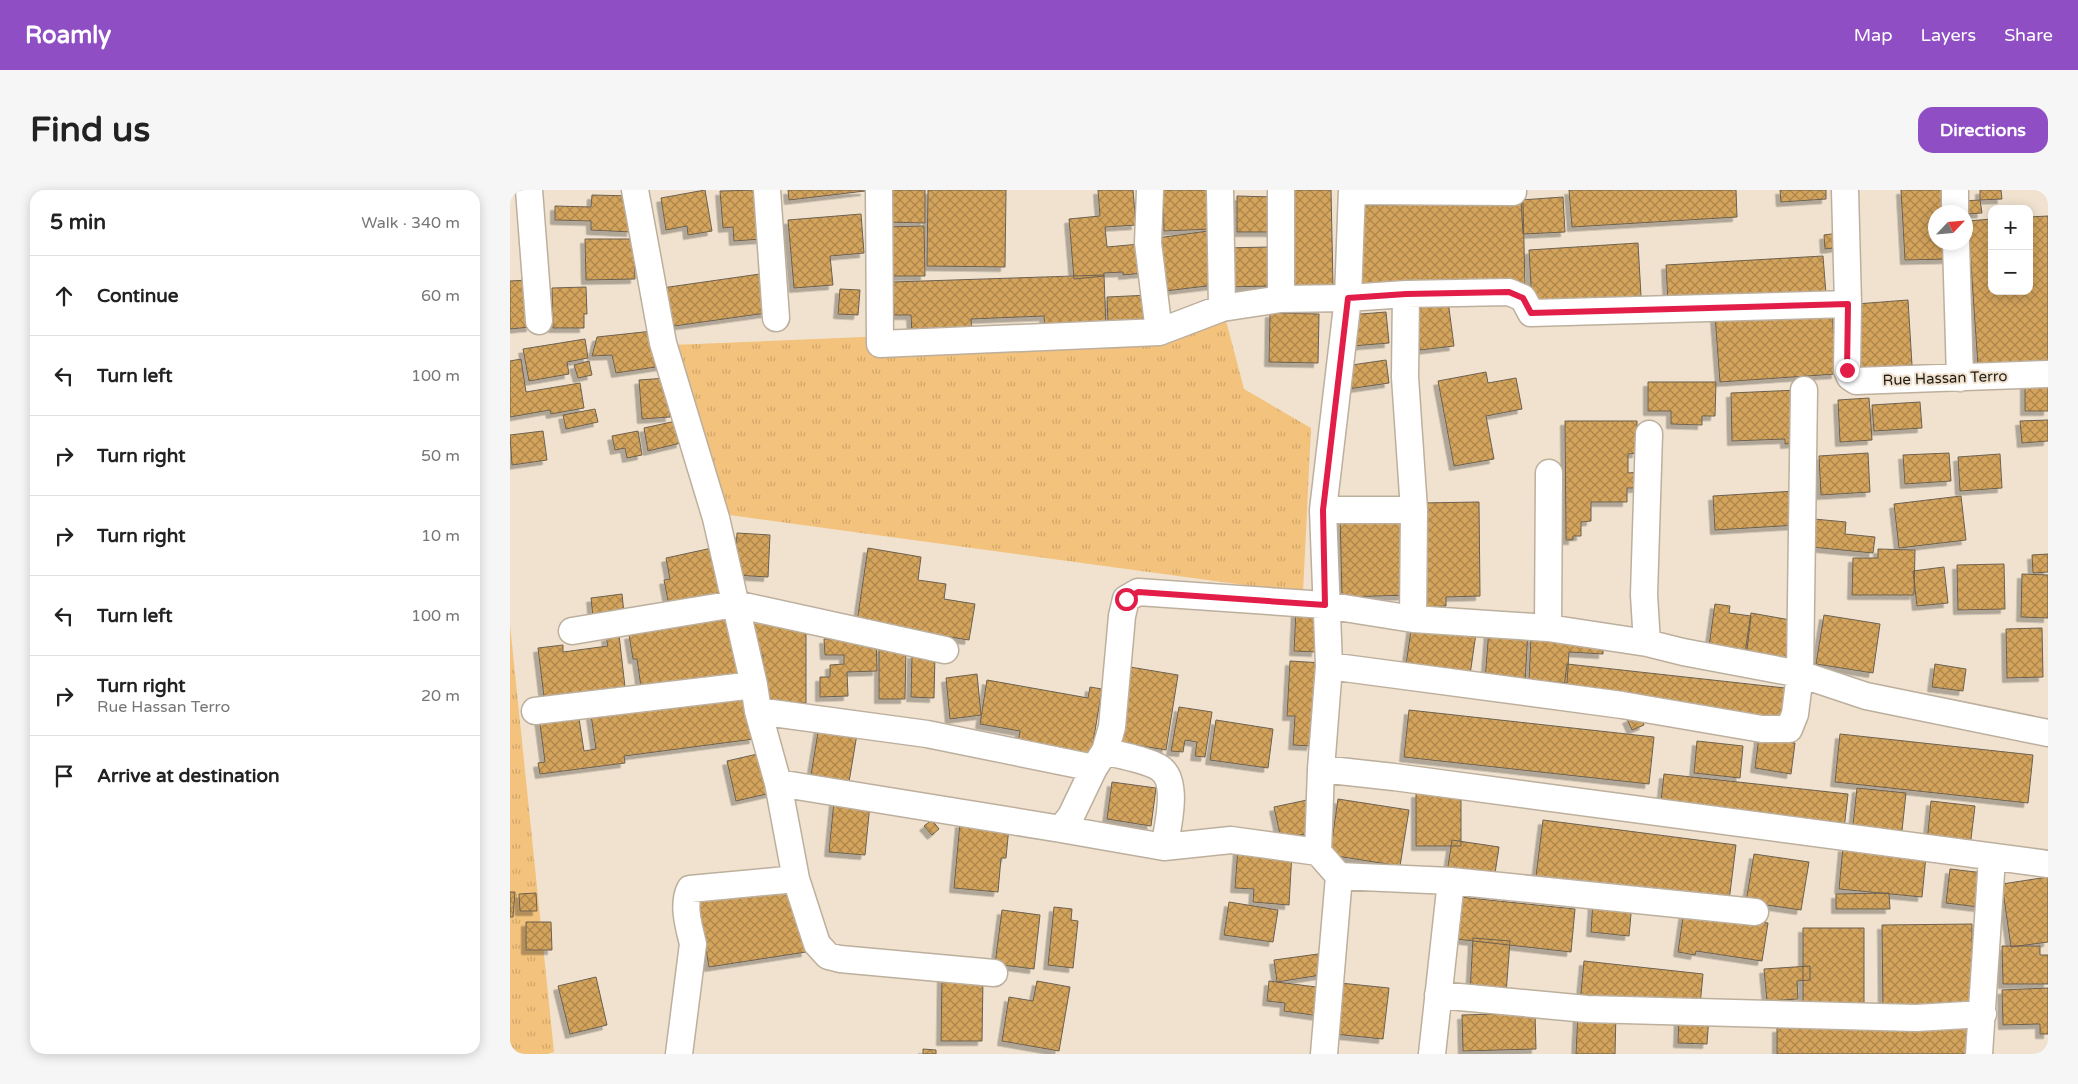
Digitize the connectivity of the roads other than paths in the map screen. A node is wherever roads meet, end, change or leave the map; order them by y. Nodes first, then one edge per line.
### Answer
1 (529, 190) edge
2 (635, 190) edge
3 (767, 190) edge
4 (879, 190) edge
5 (1150, 190) edge
6 (1220, 190) edge
7 (1281, 190) edge
8 (1352, 190) edge
9 (1845, 190) edge
10 (1954, 190) edge
11 (1513, 192) dead end
12 (1955, 205) edge
13 (1956, 250) edge
14 (1406, 294) junction
15 (1348, 298) junction
16 (1281, 299) junction
17 (1848, 304) junction
18 (1222, 308) junction
19 (776, 318) dead end
20 (539, 321) dead end
21 (1159, 332) junction
22 (2048, 374) edge
23 (1960, 378) junction
24 (1804, 390) dead end
25 (1649, 434) dead end
26 (1549, 473) dead end
27 (1323, 510) junction
28 (1414, 510) junction
29 (735, 604) junction
30 (1325, 605) junction
31 (1413, 619) junction
32 (1548, 628) junction
33 (572, 631) dead end
34 (1647, 643) junction
35 (945, 650) dead end
36 (1329, 666) junction
37 (1800, 674) junction
38 (754, 685) junction
39 (535, 710) dead end
40 (758, 711) junction
41 (2048, 733) edge
42 (1100, 759) junction
43 (1321, 769) junction
44 (778, 783) junction
45 (1061, 829) junction
46 (1164, 847) junction
47 (1318, 852) junction
48 (1992, 858) junction
49 (2048, 864) edge
50 (1339, 876) junction
51 (796, 878) junction
52 (1451, 881) junction
53 (1755, 912) dead end
54 (994, 973) dead end
55 (1438, 995) junction
56 (1983, 1014) junction
57 (679, 1054) edge
58 (1324, 1054) edge
59 (1432, 1054) edge
60 (1979, 1054) edge

1 - 20 street
2 - 29 street
3 - 19 street
4 - 21 street
5 - 21 street
6 - 18 street
7 - 16 street
8 - 11 street
8 - 15 street
9 - 17 street, Rue Hassan Terro
10 - 12 street
13 - 23 street
14 - 15 street
14 - 17 street
14 - 28 street
15 - 16 street
15 - 27 street
16 - 18 street
17 - 23 street, Rue Hassan Terro
18 - 21 street
22 - 23 street, Rue Hassan Terro
24 - 37 street
25 - 34 street
26 - 32 street
27 - 28 street
27 - 30 street
28 - 31 street
29 - 33 street
29 - 35 street
29 - 38 street
30 - 31 street
30 - 36 street
30 - 42 street
31 - 32 street
32 - 34 street
34 - 37 street
36 - 37 street
36 - 43 street
37 - 41 street
38 - 39 street
38 - 40 street
40 - 42 street
40 - 44 street
42 - 45 street
42 - 46 street
43 - 47 street
43 - 48 street
44 - 45 street
44 - 51 street
45 - 46 street
46 - 47 street
47 - 50 street
48 - 49 street
48 - 56 street
50 - 52 street
50 - 58 street
51 - 54 street
51 - 57 street
52 - 53 street
52 - 55 street
55 - 56 street
55 - 59 street
56 - 60 street

